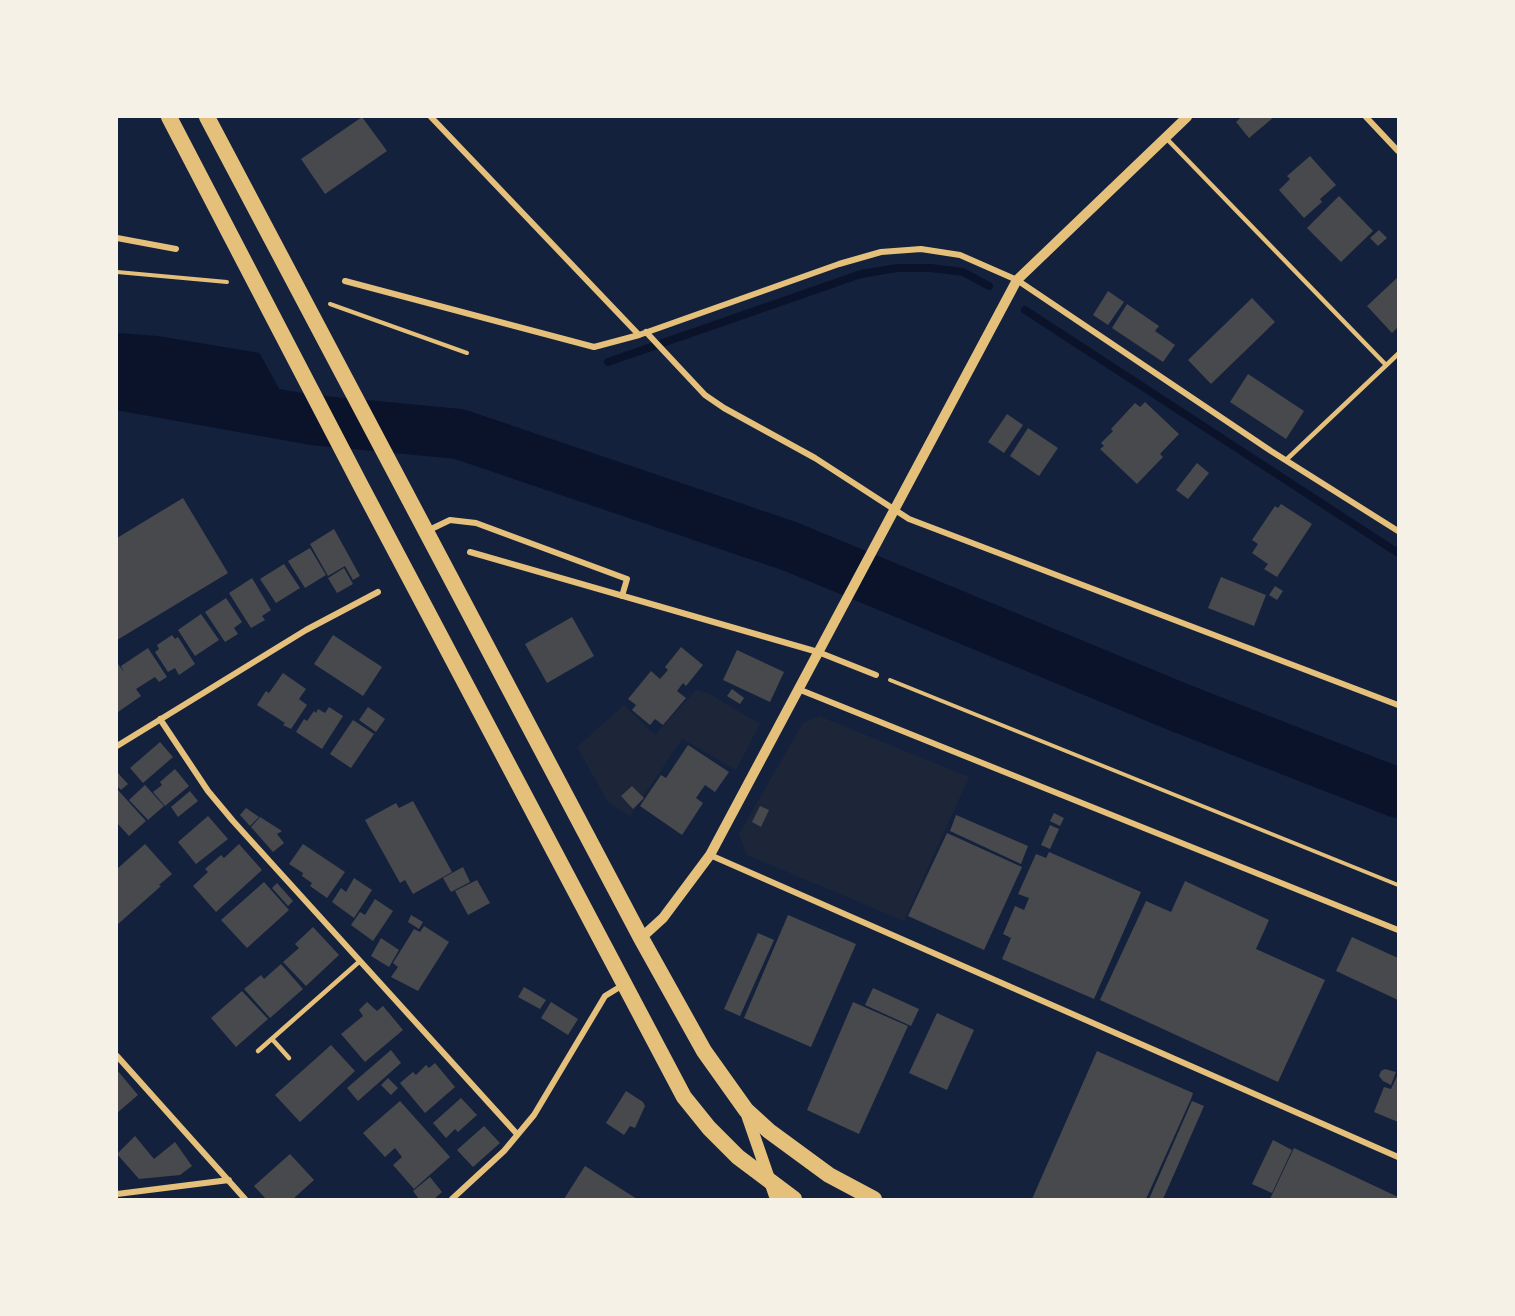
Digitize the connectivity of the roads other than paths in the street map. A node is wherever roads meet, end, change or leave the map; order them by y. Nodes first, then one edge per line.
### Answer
1 (169, 117) edge
2 (207, 117) edge
3 (431, 117) edge
4 (1187, 117) edge
5 (1366, 117) edge
6 (1166, 138) junction
7 (1398, 151) edge
8 (117, 238) edge
9 (176, 249) dead end
10 (345, 280) dead end
11 (1017, 280) junction
12 (646, 332) junction
13 (639, 335) junction
14 (1398, 354) edge
15 (1386, 365) junction
16 (1286, 460) junction
17 (894, 509) junction
18 (1398, 531) edge
19 (425, 532) junction
20 (470, 552) dead end
21 (378, 592) dead end
22 (622, 596) junction
23 (818, 652) junction
24 (876, 675) road end
25 (798, 689) junction
26 (1398, 705) edge
27 (160, 719) junction
28 (117, 746) edge
29 (710, 855) junction
30 (1398, 930) edge
31 (641, 938) junction
32 (360, 961) junction
33 (623, 984) junction
34 (272, 1039) junction
35 (258, 1051) dead end
36 (117, 1056) edge
37 (289, 1058) dead end
38 (746, 1110) junction
39 (517, 1134) junction
40 (1398, 1157) edge
41 (229, 1180) junction
42 (770, 1182) junction
43 (117, 1194) edge
44 (245, 1199) edge
45 (452, 1199) edge
46 (776, 1199) edge
47 (794, 1199) edge
48 (874, 1199) edge

1 - 33 highway
2 - 19 highway
3 - 13 street
4 - 6 street
5 - 7 street
6 - 11 street
6 - 15 lane
8 - 9 street
10 - 13 street
11 - 12 street
11 - 16 street
11 - 17 street
12 - 13 street
12 - 17 street
14 - 15 lane
15 - 16 lane
16 - 18 street
17 - 23 street
17 - 26 street
19 - 22 street
19 - 31 highway
20 - 22 street
21 - 27 street
22 - 23 street
23 - 24 street
23 - 25 street
25 - 29 street
25 - 30 street
27 - 28 street
27 - 32 street
29 - 31 street
29 - 40 street
31 - 38 highway
32 - 34 lane
32 - 39 street
33 - 39 street
33 - 42 highway
34 - 35 lane
34 - 37 lane
36 - 41 street
38 - 42 main road
38 - 48 highway
39 - 45 street
41 - 43 street
41 - 44 street
42 - 46 main road
42 - 47 highway

